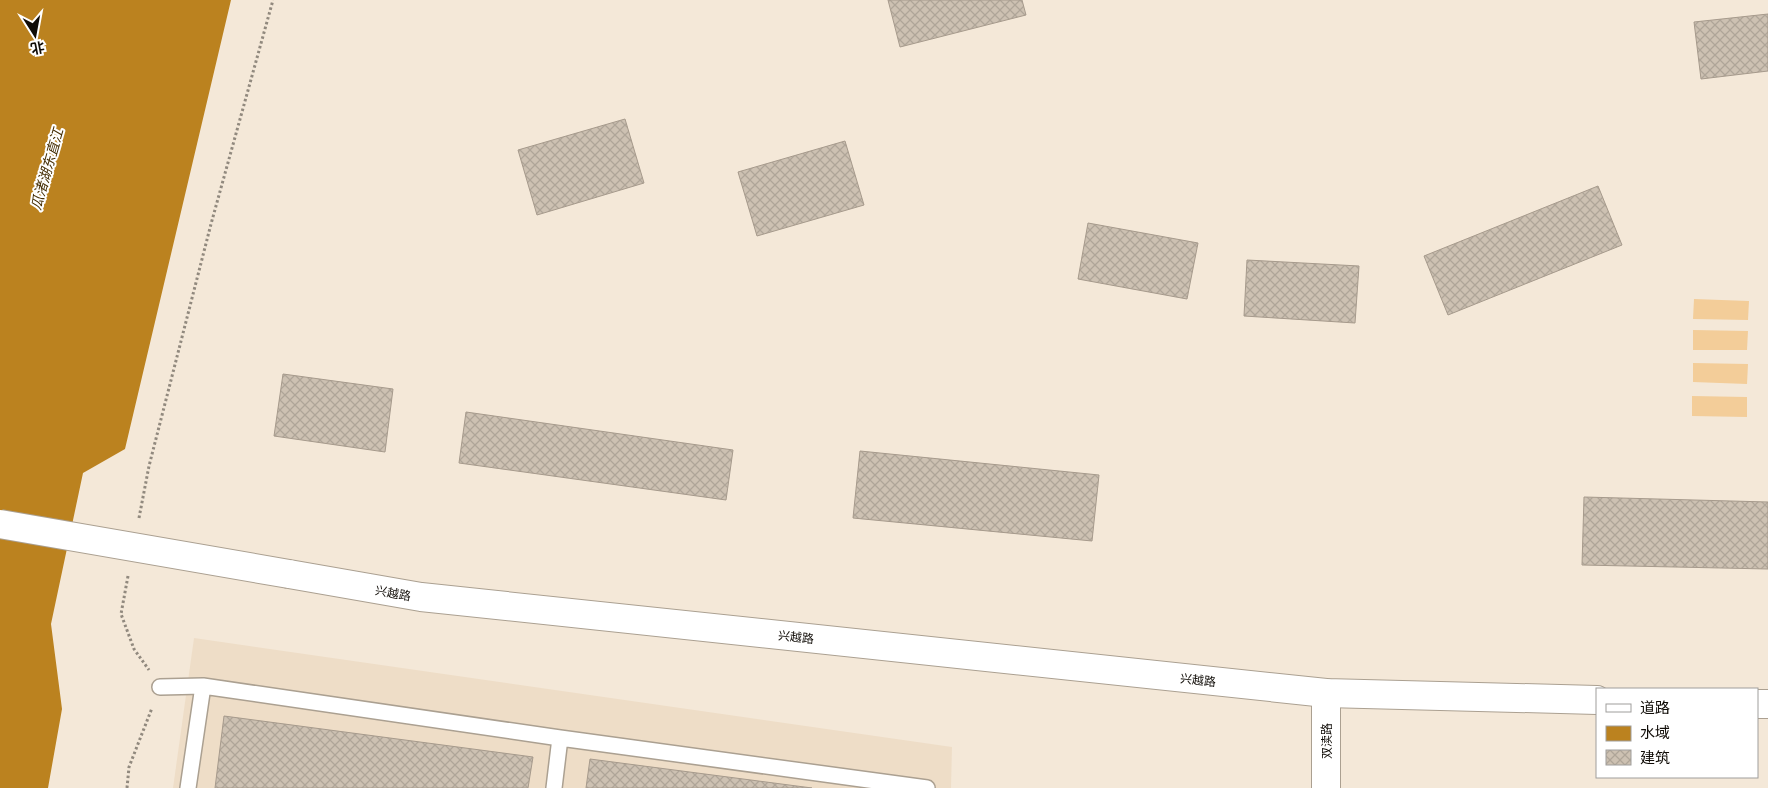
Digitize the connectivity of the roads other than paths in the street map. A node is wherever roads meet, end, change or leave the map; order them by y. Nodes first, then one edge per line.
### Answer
1 (0, 524) edge
2 (203, 686) junction
3 (160, 687) road end
4 (1326, 693) junction
5 (1596, 700) edge
6 (560, 738) junction
7 (188, 788) edge
8 (554, 788) edge
9 (927, 788) edge
10 (1326, 788) edge

1 - 4 street, 兴越路, bridge
2 - 3 lane
2 - 6 lane
2 - 7 lane
4 - 5 street, 兴越路
4 - 10 street, 双渎路
6 - 8 lane
6 - 9 lane

